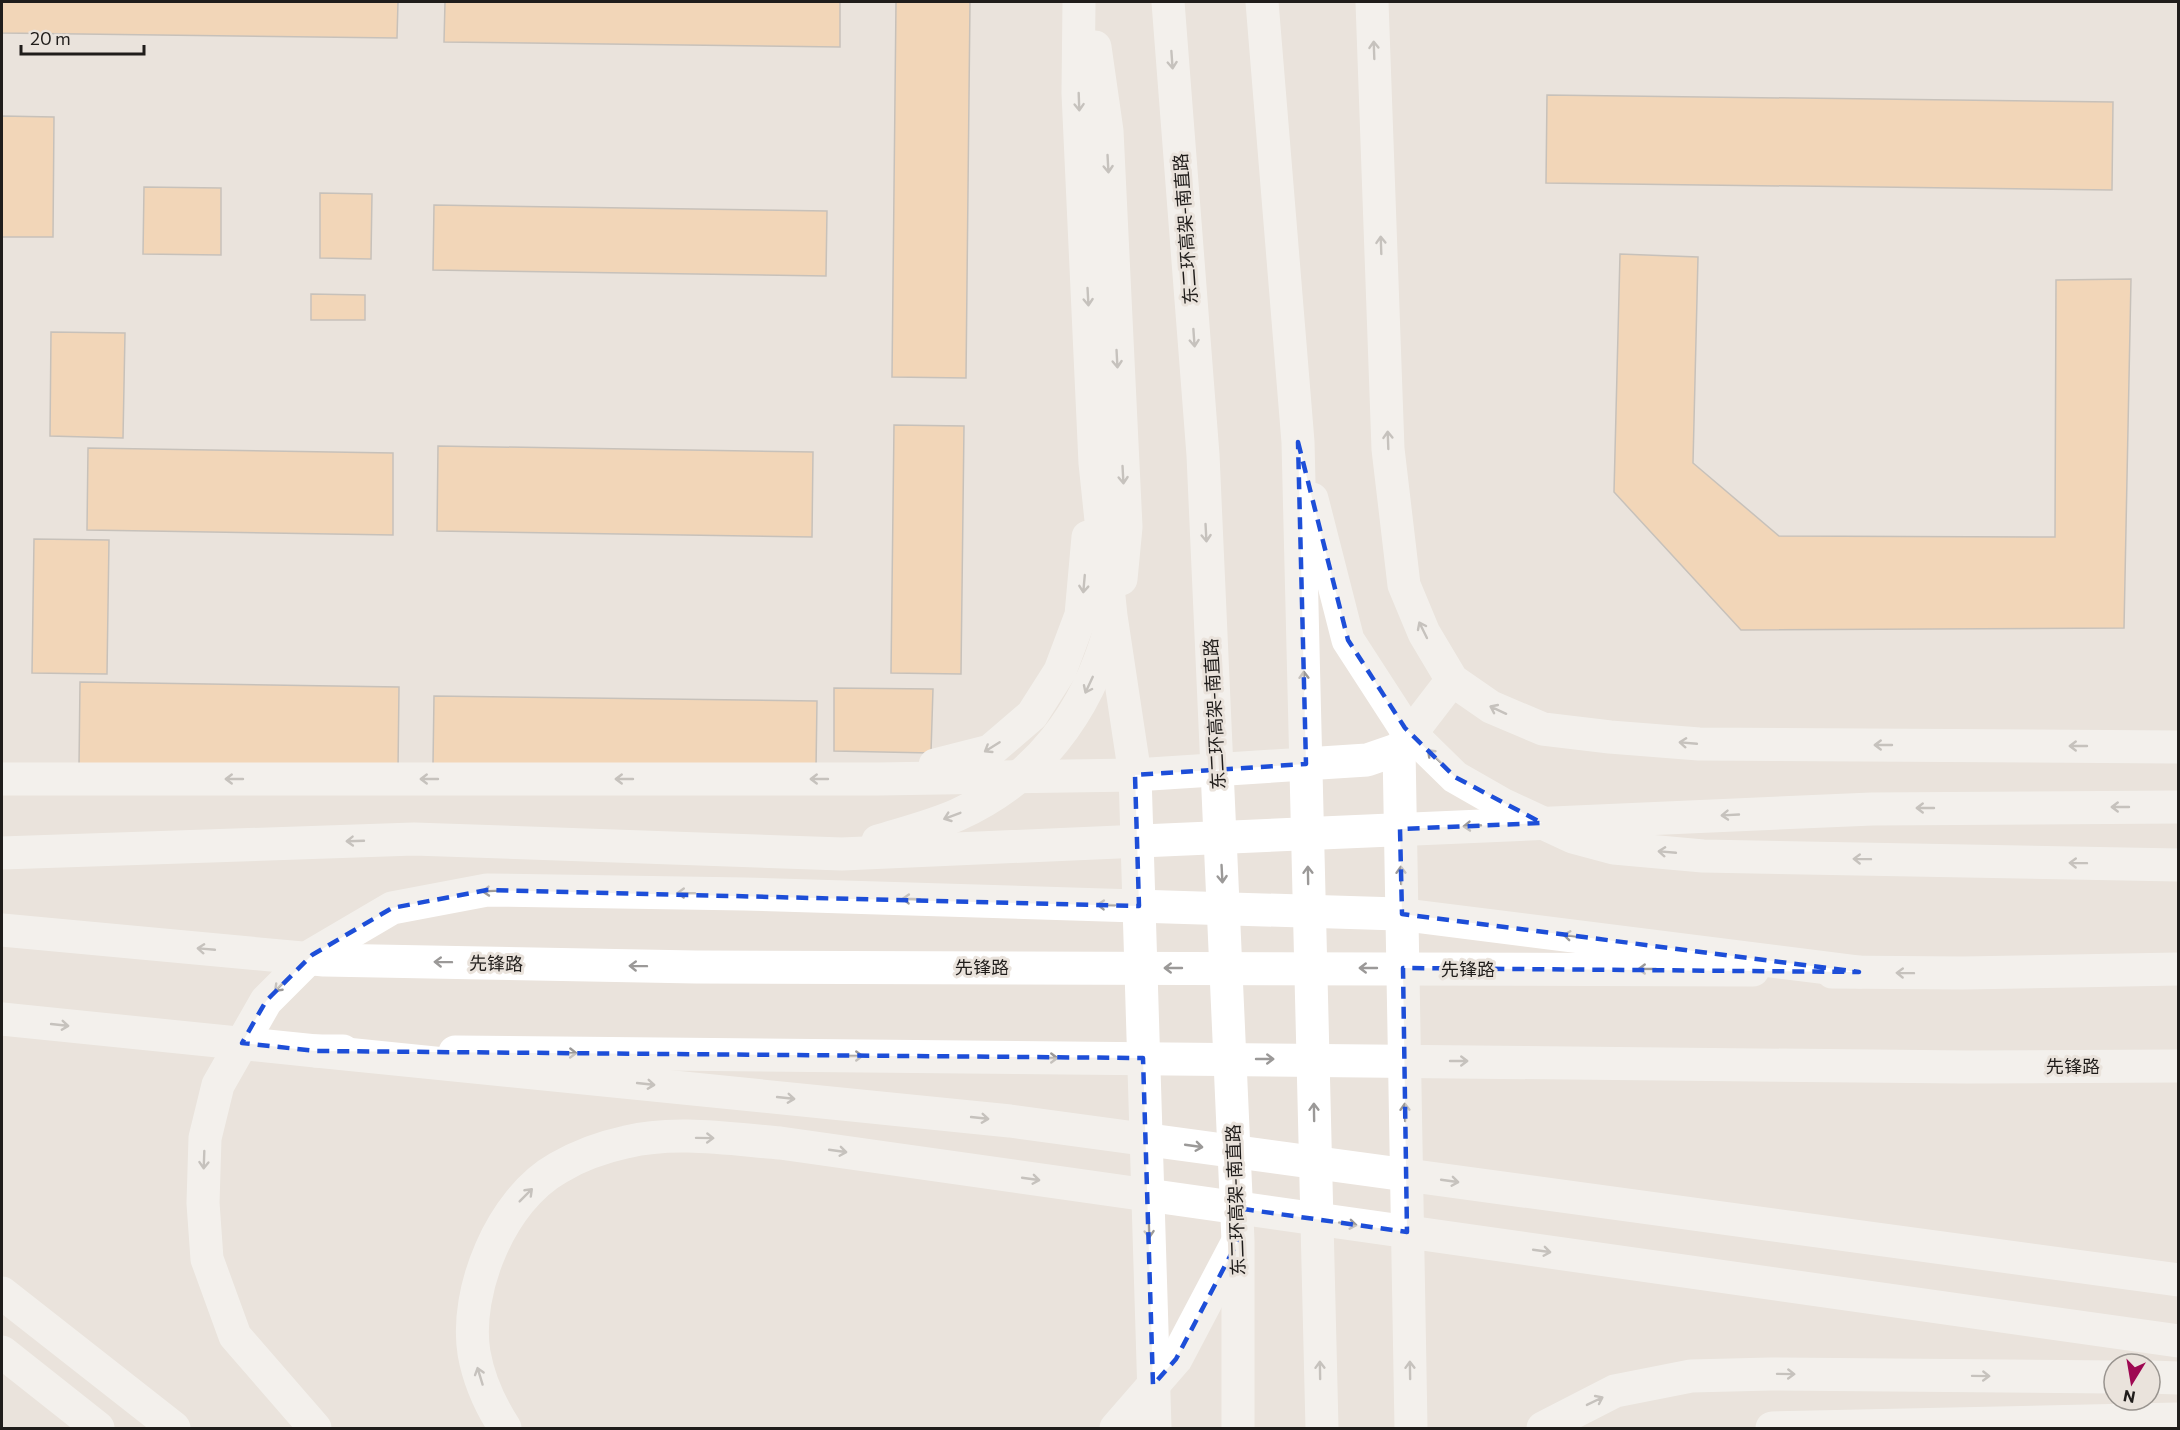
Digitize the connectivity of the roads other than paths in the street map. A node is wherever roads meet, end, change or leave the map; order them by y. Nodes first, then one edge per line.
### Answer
1 (1079, 2) edge
2 (1089, 2) edge
3 (1168, 2) edge
4 (1262, 2) edge
5 (1372, 2) edge
6 (1298, 442) junction
7 (1095, 463) junction
8 (1452, 680) junction
9 (2178, 747) edge
10 (1399, 749) junction
11 (1135, 775) junction
12 (2, 779) edge
13 (878, 779) junction
14 (2178, 807) edge
15 (2, 853) edge
16 (842, 854) junction
17 (2178, 865) edge
18 (2, 930) edge
19 (2178, 969) edge
20 (1859, 972) junction
21 (2, 1019) edge
22 (316, 1051) junction
23 (2178, 1066) edge
24 (1238, 1241) junction
25 (2178, 1280) edge
26 (2, 1293) edge
27 (2178, 1341) edge
28 (2, 1352) edge
29 (2102, 1377) edge
30 (2162, 1377) edge
31 (2178, 1378) edge
32 (2178, 1419) edge
33 (98, 1428) edge
34 (174, 1428) edge
35 (315, 1428) edge
36 (505, 1428) edge
37 (1116, 1428) edge
38 (1155, 1428) edge
39 (1238, 1428) edge
40 (1322, 1428) edge
41 (1411, 1428) edge
42 (1543, 1428) edge
43 (1772, 1428) edge

1 -> 7 main road
2 -> 16 main road
3 -> 24 main road, 东二环高架-南直路
4 - 6 main road
8 -> 5 main road
17 -> 6 main road
40 -> 6 main road
7 - 11 main road
7 -> 13 main road
9 -> 8 main road
8 - 10 main road
10 - 11 main road
41 -> 10 main road
11 - 13 main road
11 -> 38 main road
13 -> 12 main road
14 -> 16 main road
16 -> 15 main road
20 -> 18 main road, 先锋路
19 -> 20 main road, 先锋路
20 -> 35 main road
21 -> 22 main road
22 -> 23 main road, 先锋路
22 -> 25 main road
24 - 37 main road
24 - 39 main road, 东二环高架-南直路
26 - 34 main road
36 -> 27 main road
28 - 33 main road
42 -> 29 main road
30 - 31 main road
32 - 43 main road

